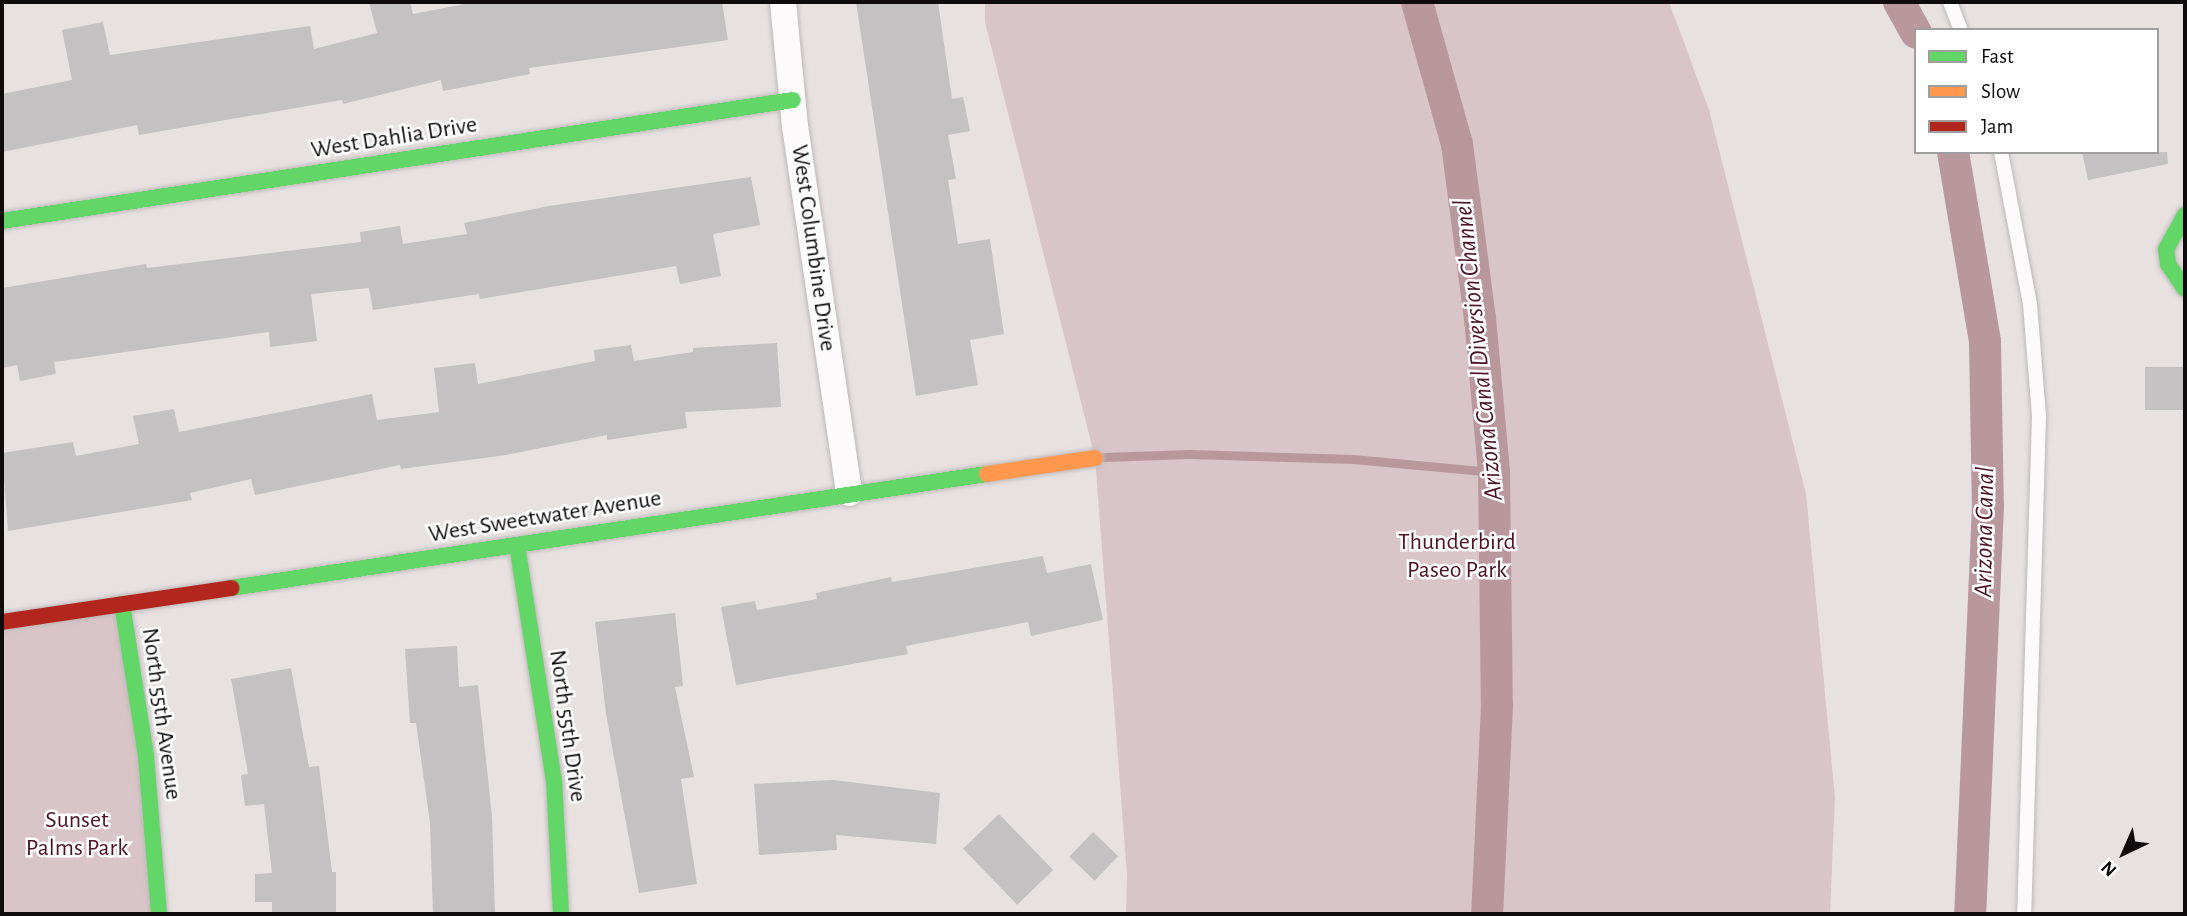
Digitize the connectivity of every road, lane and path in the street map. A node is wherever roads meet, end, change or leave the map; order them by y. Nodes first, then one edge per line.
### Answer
1 (783, 2) edge
2 (1950, 2) edge
3 (1960, 28) edge
4 (793, 100) junction
5 (2001, 154) edge
6 (2185, 215) edge
7 (2, 221) edge
8 (2185, 289) edge
9 (1095, 458) dead end
10 (849, 493) junction
11 (517, 545) junction
12 (122, 604) junction
13 (2, 622) edge
14 (159, 914) edge
15 (561, 914) edge
16 (2024, 914) edge

1 - 4 street, West Columbine Drive
2 - 3 lane
4 - 7 street, West Dahlia Drive
4 - 10 street, West Columbine Drive
5 - 16 lane
6 - 8 street
9 - 10 street, West Sweetwater Avenue
10 - 11 street, West Sweetwater Avenue
11 - 12 street, West Sweetwater Avenue
11 - 15 street, North 55th Drive
12 - 13 street, West Sweetwater Avenue
12 - 14 street, North 55th Avenue

